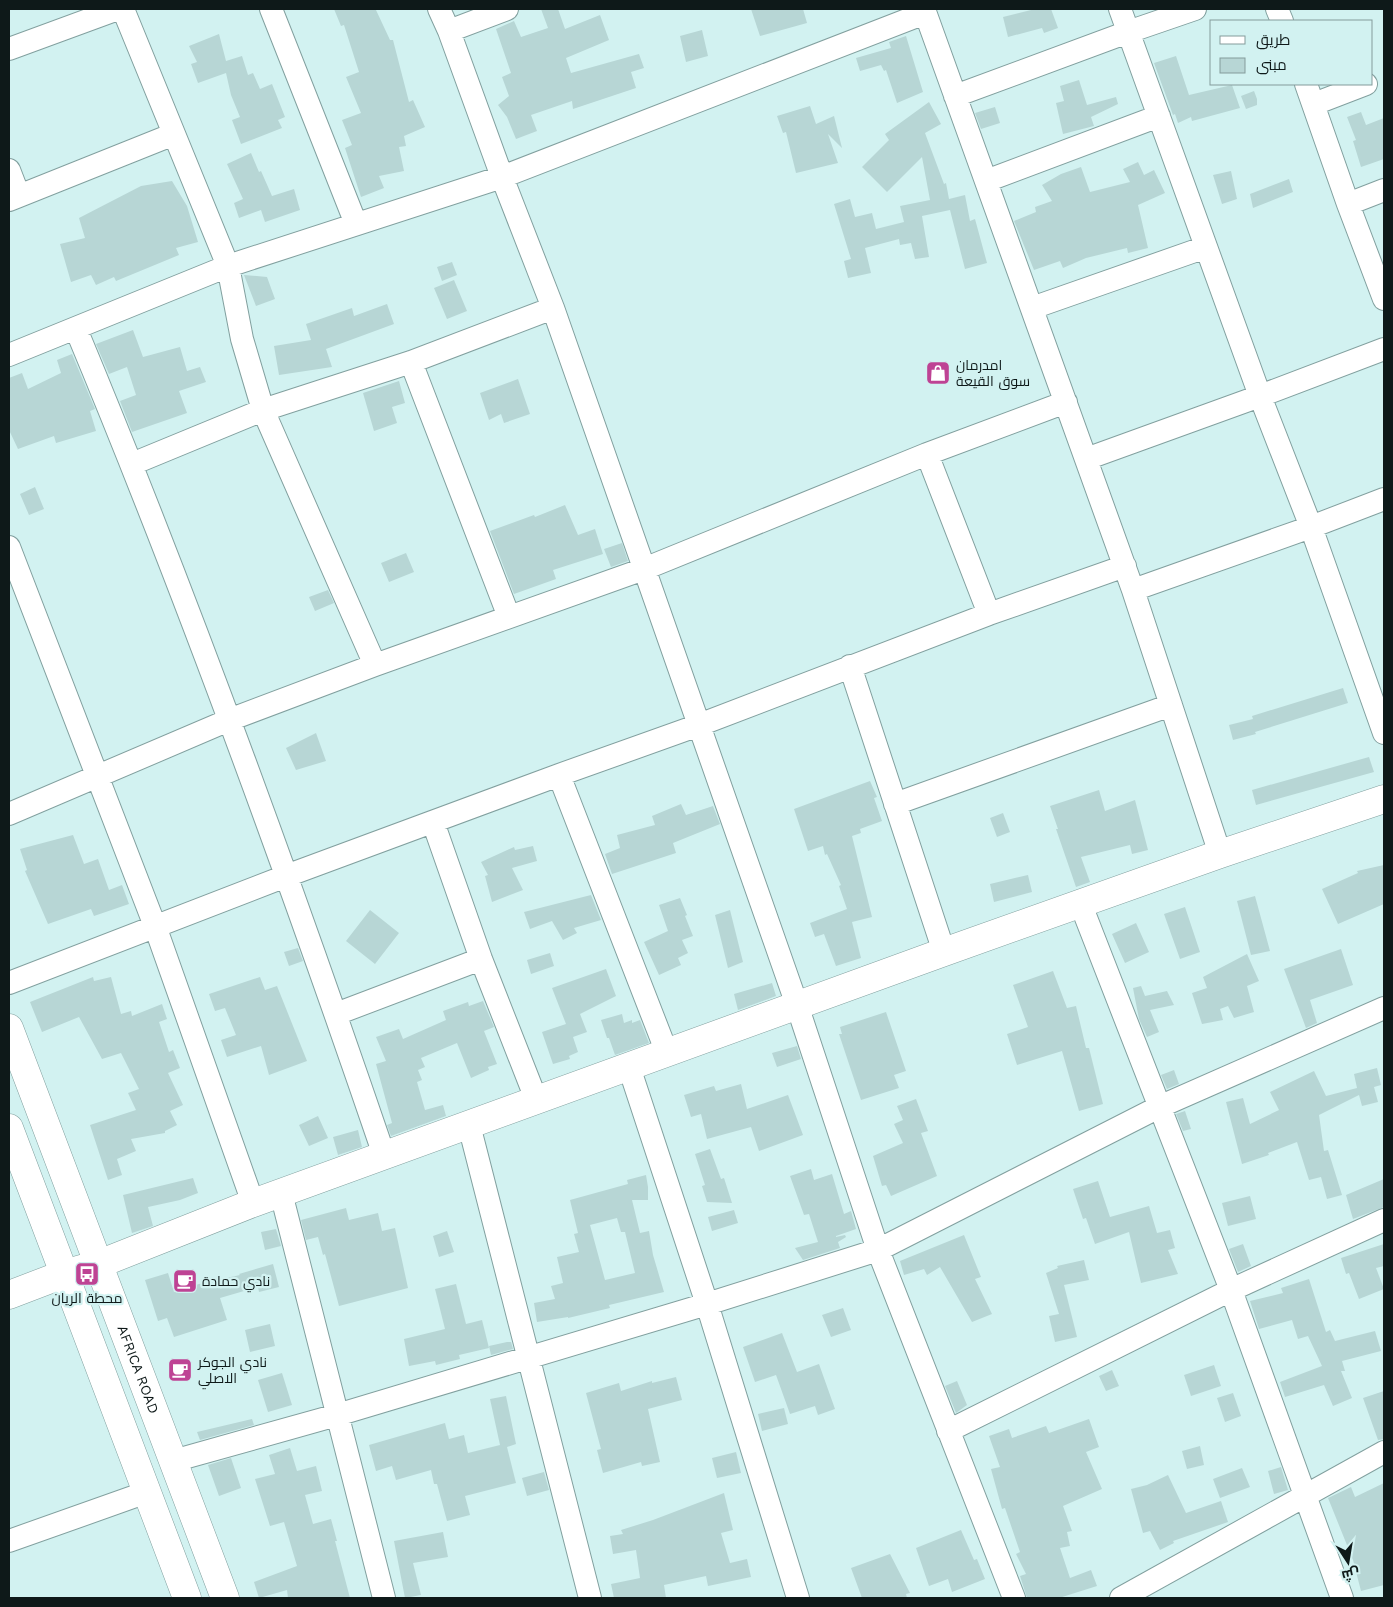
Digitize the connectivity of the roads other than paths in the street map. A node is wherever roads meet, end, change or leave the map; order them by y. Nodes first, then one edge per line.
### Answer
1 (118, 9) edge
2 (123, 9) edge
3 (271, 9) edge
4 (439, 9) edge
5 (507, 9) edge
6 (1120, 9) edge
7 (1195, 9) edge
8 (925, 11) edge
9 (449, 31) junction
10 (1128, 32) junction
11 (9, 49) edge
12 (1360, 85) edge
13 (1310, 94) edge
14 (955, 96) junction
15 (1159, 116) junction
16 (174, 134) junction
17 (9, 170) edge
18 (502, 177) junction
19 (986, 181) junction
20 (1384, 190) edge
21 (14, 198) edge
22 (1348, 204) junction
23 (356, 224) junction
24 (1206, 247) junction
25 (228, 266) junction
26 (1384, 299) edge
27 (553, 308) junction
28 (1032, 308) junction
29 (76, 329) junction
30 (1384, 349) edge
31 (9, 355) edge
32 (411, 362) junction
33 (1260, 396) junction
34 (1066, 402) junction
35 (263, 410) junction
36 (927, 454) junction
37 (1086, 459) junction
38 (132, 464) junction
39 (1384, 499) edge
40 (1311, 526) junction
41 (9, 547) edge
42 (1125, 566) junction
43 (644, 569) junction
44 (1133, 590) junction
45 (989, 614) junction
46 (509, 617) junction
47 (375, 664) junction
48 (850, 666) junction
49 (1171, 706) junction
50 (229, 720) junction
51 (699, 725) junction
52 (1384, 733) edge
53 (559, 775) junction
54 (97, 776) junction
55 (1384, 799) edge
56 (895, 804) junction
57 (9, 814) edge
58 (433, 822) junction
59 (1220, 854) junction
60 (286, 876) junction
61 (1081, 905) junction
62 (155, 926) junction
63 (944, 952) junction
64 (482, 959) junction
65 (9, 983) edge
66 (797, 1005) junction
67 (1384, 1008) edge
68 (336, 1014) junction
69 (9, 1028) edge
70 (667, 1053) junction
71 (629, 1067) junction
72 (536, 1099) junction
73 (1160, 1107) junction
74 (469, 1125) junction
75 (9, 1128) edge
76 (384, 1155) junction
77 (281, 1193) junction
78 (253, 1203) junction
79 (1384, 1220) edge
80 (878, 1250) junction
81 (99, 1264) junction
82 (64, 1274) junction
83 (1231, 1290) junction
84 (9, 1295) edge
85 (708, 1304) junction
86 (529, 1356) junction
87 (337, 1415) junction
88 (948, 1431) junction
89 (1384, 1452) edge
90 (173, 1461) junction
91 (147, 1492) junction
92 (1305, 1498) junction
93 (9, 1541) edge
94 (187, 1598) edge
95 (225, 1598) edge
96 (384, 1598) edge
97 (590, 1598) edge
98 (798, 1598) edge
99 (1014, 1598) edge
100 (1121, 1598) edge
101 (1342, 1598) edge

1 - 11 street
2 - 16 street
3 - 23 street
4 - 9 street
5 - 9 street
6 - 10 street
7 - 10 street
8 - 14 street
8 - 18 street
9 - 18 street
10 - 14 street
10 - 15 street
12 - 13 street
13 - 22 street
14 - 19 street
15 - 19 street
15 - 24 street
16 - 21 street
16 - 25 street
17 - 21 street
18 - 23 street
18 - 27 street
19 - 28 street
20 - 22 street
22 - 26 street
23 - 25 street
24 - 28 street
24 - 33 street
25 - 29 street
25 - 35 street
27 - 32 street
27 - 43 street
28 - 34 street
29 - 31 street
29 - 38 street
30 - 33 street
32 - 35 street
32 - 46 street
33 - 37 street
33 - 40 street
34 - 36 street
34 - 37 street
35 - 38 street
35 - 47 street
36 - 43 street
36 - 45 street
37 - 42 street
38 - 50 street
39 - 40 street
40 - 44 street
40 - 52 street
41 - 54 street
42 - 44 street
42 - 45 street
43 - 46 street
43 - 51 street
44 - 49 street
45 - 48 street
46 - 47 street
47 - 50 street
48 - 51 street
48 - 56 street
49 - 56 street
49 - 59 street
50 - 54 street
50 - 60 street
51 - 53 street
51 - 66 street
53 - 58 street
53 - 70 street
54 - 57 street
54 - 62 street
55 - 59 street
56 - 63 street
58 - 60 street
58 - 64 street
59 - 61 street
60 - 62 street
60 - 68 street
61 - 63 street
61 - 73 street
62 - 65 street
62 - 78 street
63 - 66 street
64 - 68 street
64 - 72 street
66 - 70 street
66 - 80 street
67 - 73 street
68 - 76 street
69 - 81 street, AFRICA ROAD
70 - 71 street
71 - 72 street
71 - 85 street
72 - 74 street
73 - 80 street
73 - 83 street
74 - 76 street
74 - 86 street
75 - 82 street
76 - 77 street
77 - 78 street
77 - 87 street
78 - 81 street
79 - 83 street
80 - 85 street
80 - 88 street
81 - 82 street
81 - 90 street, AFRICA ROAD
82 - 84 street
82 - 91 street
83 - 88 street
83 - 92 street
85 - 86 street
85 - 98 street
86 - 87 street
86 - 97 street
87 - 90 street
87 - 96 street
88 - 99 street
89 - 92 street
90 - 95 street, AFRICA ROAD
91 - 93 street
91 - 94 street
92 - 100 street
92 - 101 street

